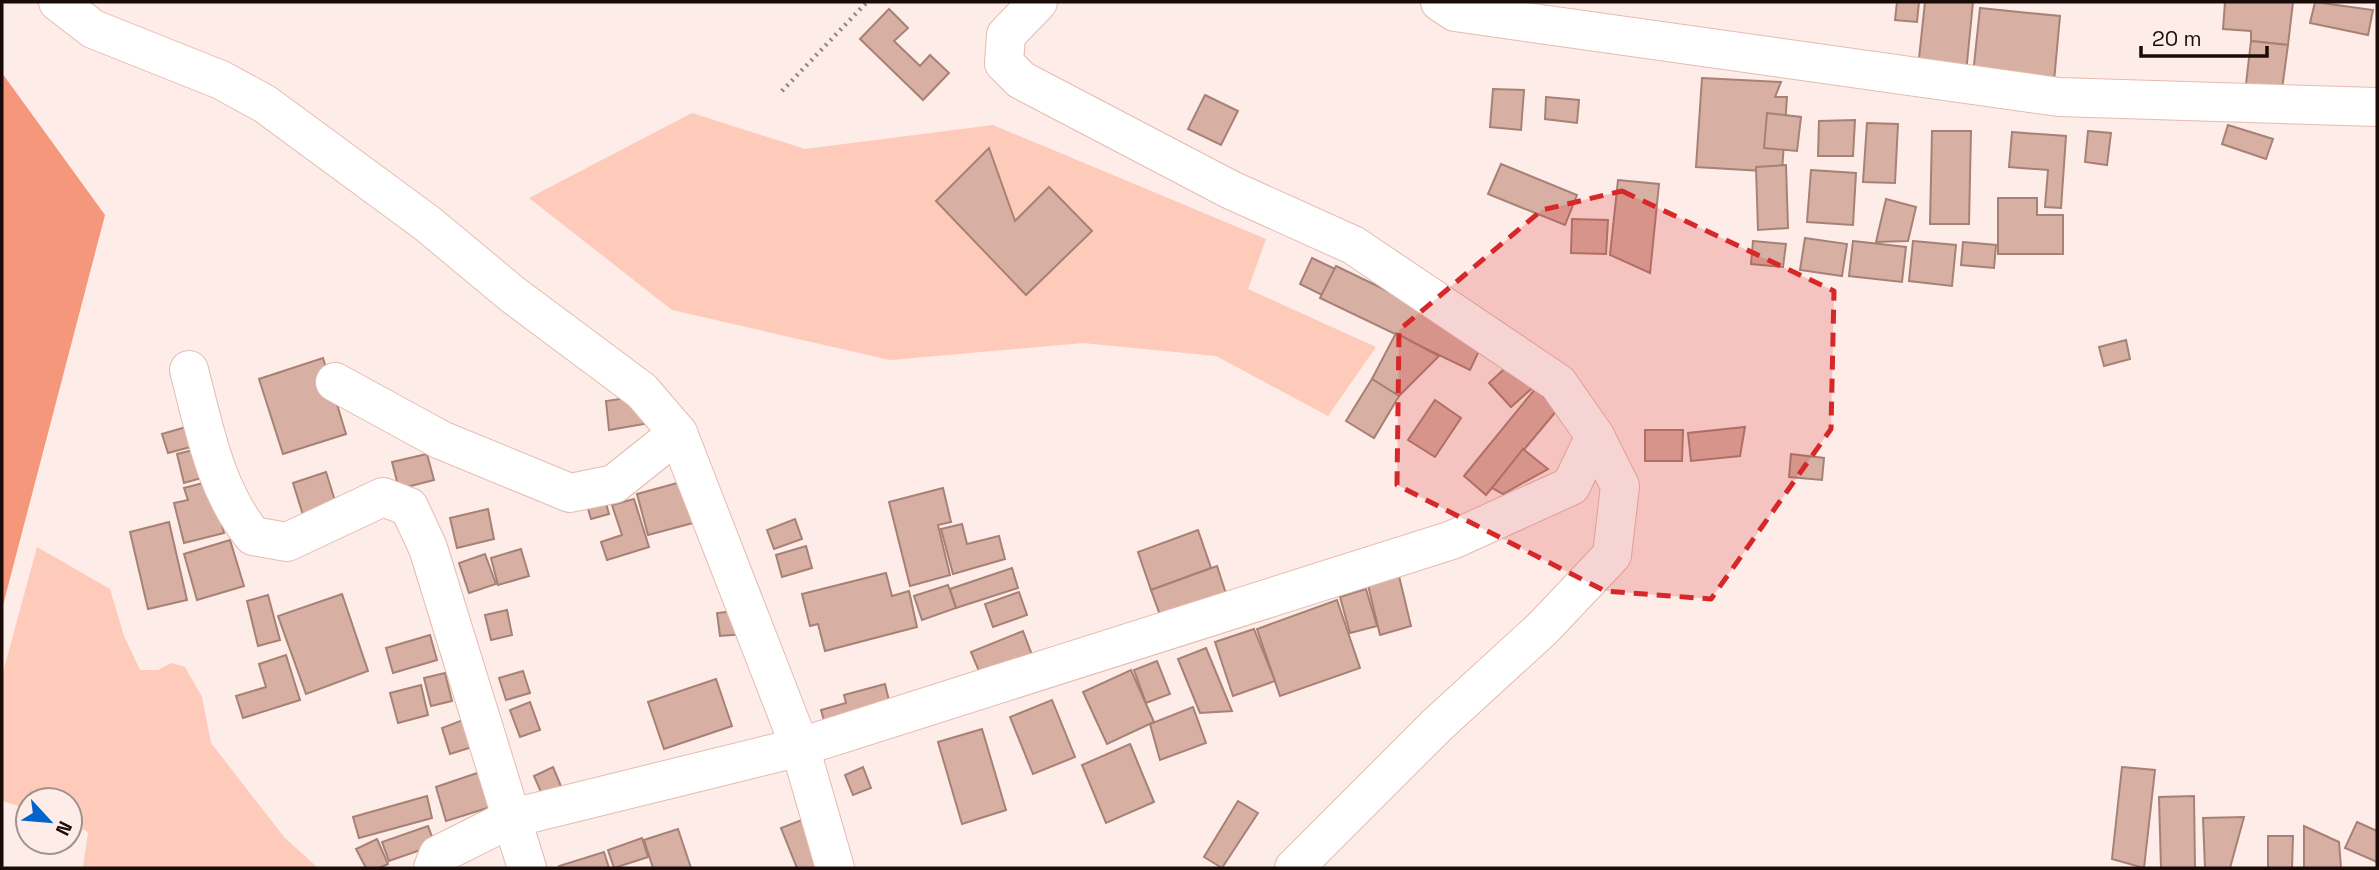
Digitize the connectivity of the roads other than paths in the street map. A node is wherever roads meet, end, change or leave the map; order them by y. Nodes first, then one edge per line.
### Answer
1 (58, 2) edge
2 (1038, 2) edge
3 (1440, 2) edge
4 (2377, 107) edge
5 (189, 370) dead end
6 (334, 382) dead end
7 (678, 433) junction
8 (1595, 436) junction
9 (800, 747) junction
10 (512, 818) junction
11 (433, 868) edge
12 (527, 868) edge
13 (835, 868) edge
14 (1294, 868) edge

1 - 7 street
2 - 8 street
3 - 4 street
5 - 10 street
6 - 7 street
7 - 9 street
8 - 9 street
8 - 14 street
9 - 10 street
9 - 13 street
10 - 11 street
10 - 12 street

